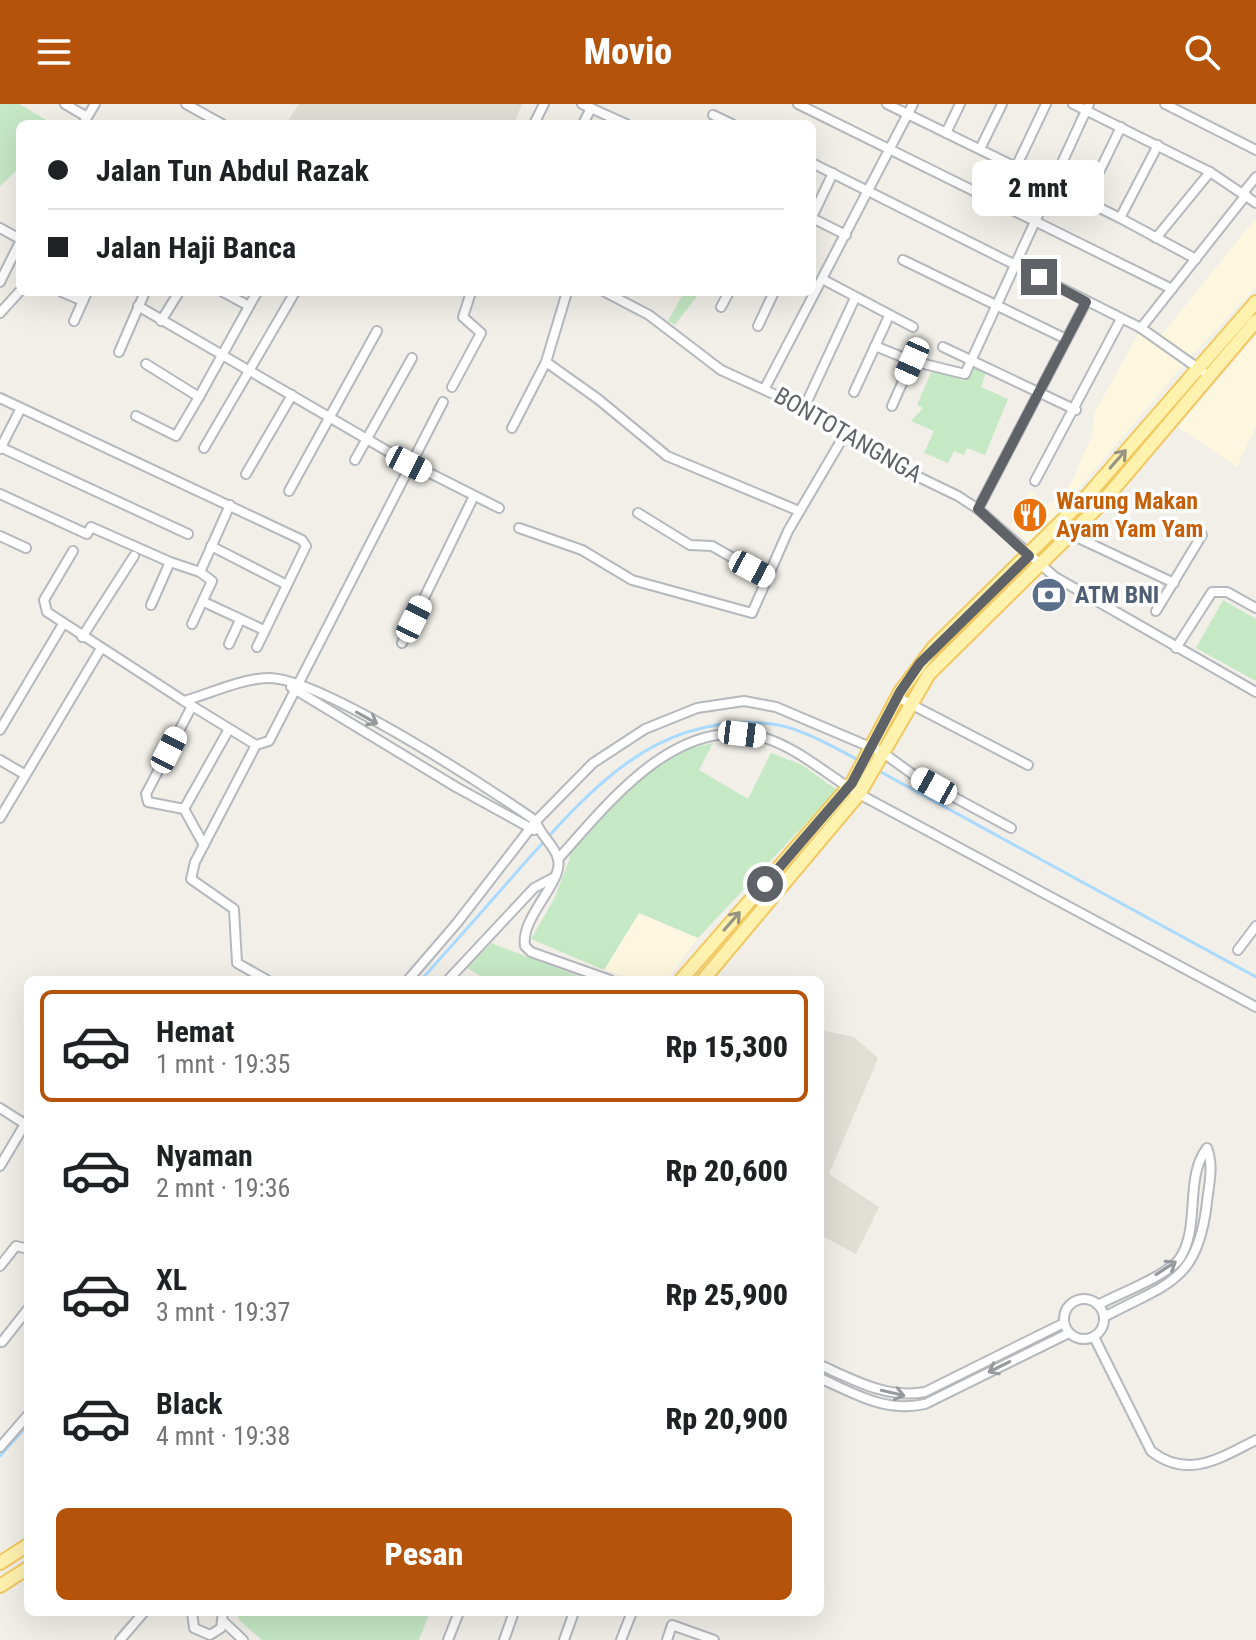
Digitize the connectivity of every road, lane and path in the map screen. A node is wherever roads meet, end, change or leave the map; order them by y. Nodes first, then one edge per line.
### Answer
1 (65, 104) edge
2 (95, 104) edge
3 (186, 104) edge
4 (798, 104) edge
5 (887, 104) edge
6 (913, 104) edge
7 (960, 104) edge
8 (1002, 104) edge
9 (1046, 104) edge
10 (1073, 104) edge
11 (1165, 104) edge
12 (586, 106) edge
13 (1088, 107) edge
14 (908, 114) junction
15 (713, 115) dead end
16 (85, 120) edge
17 (215, 120) edge
18 (617, 120) edge
19 (722, 120) edge
20 (1121, 127) junction
21 (946, 133) junction
22 (1158, 145) junction
23 (891, 149) junction
24 (980, 149) junction
25 (1256, 150) edge
26 (816, 165) edge
27 (1016, 167) junction
28 (1210, 172) junction
29 (833, 173) junction
30 (1256, 177) edge
31 (1050, 183) junction
32 (868, 190) junction
33 (1245, 194) junction
34 (1085, 201) junction
35 (1256, 203) edge
36 (816, 209) edge
37 (1035, 218) junction
38 (1120, 218) junction
39 (816, 220) edge
40 (0, 228) edge
41 (846, 235) junction
42 (1156, 238) junction
43 (16, 243) edge
44 (16, 252) edge
45 (1196, 259) junction
46 (903, 260) dead end
47 (1015, 265) junction
48 (824, 280) junction
49 (0, 282) edge
50 (1172, 289) junction
51 (16, 295) edge
52 (816, 295) edge
53 (85, 296) edge
54 (143, 296) edge
55 (177, 296) edge
56 (230, 296) edge
57 (255, 296) edge
58 (293, 296) edge
59 (470, 296) edge
60 (566, 296) edge
61 (613, 296) edge
62 (727, 296) edge
63 (772, 296) edge
64 (815, 296) edge
65 (855, 298) junction
66 (1086, 302) junction
67 (1256, 302) edge
68 (995, 304) junction
69 (138, 306) junction
70 (249, 306) junction
71 (721, 307) dead end
72 (0, 313) edge
73 (889, 316) junction
74 (1121, 319) junction
75 (74, 321) dead end
76 (161, 321) junction
77 (1256, 321) edge
78 (758, 326) dead end
79 (913, 327) dead end
80 (1141, 328) junction
81 (377, 331) dead end
82 (1064, 338) junction
83 (875, 346) junction
84 (943, 347) dead end
85 (119, 352) dead end
86 (221, 355) junction
87 (970, 357) junction
88 (412, 358) dead end
89 (912, 361) junction
90 (546, 362) junction
91 (146, 364) dead end
92 (248, 370) junction
93 (1202, 371) junction
94 (452, 387) dead end
95 (765, 388) junction
96 (1038, 390) junction
97 (854, 392) dead end
98 (292, 395) junction
99 (199, 397) junction
100 (0, 398) edge
101 (443, 402) dead end
102 (892, 406) dead end
103 (21, 408) junction
104 (804, 408) junction
105 (1076, 410) junction
106 (136, 416) dead end
107 (328, 416) junction
108 (512, 428) dead end
109 (845, 434) junction
110 (367, 439) junction
111 (0, 448) edge
112 (204, 448) dead end
113 (355, 460) dead end
114 (409, 464) junction
115 (246, 474) dead end
116 (1035, 481) dead end
117 (289, 491) dead end
118 (0, 494) edge
119 (474, 496) junction
120 (230, 505) junction
121 (499, 508) dead end
122 (978, 509) junction
123 (799, 511) junction
124 (638, 513) dead end
125 (519, 528) dead end
126 (188, 534) dead end
127 (1072, 535) junction
128 (1202, 535) dead end
129 (0, 536) edge
130 (211, 546) junction
131 (26, 548) dead end
132 (73, 551) dead end
133 (134, 556) dead end
134 (1029, 556) junction
135 (170, 562) junction
136 (1040, 566) junction
137 (200, 572) junction
138 (768, 578) junction
139 (1174, 583) junction
140 (287, 585) junction
141 (204, 602) junction
142 (151, 605) dead end
143 (1256, 608) edge
144 (1156, 611) dead end
145 (240, 620) junction
146 (63, 624) junction
147 (192, 624) dead end
148 (264, 630) junction
149 (82, 637) junction
150 (402, 643) dead end
151 (229, 644) dead end
152 (257, 647) dead end
153 (1176, 648) junction
154 (100, 650) junction
155 (299, 681) junction
156 (291, 686) junction
157 (1256, 692) edge
158 (897, 697) junction
159 (188, 704) junction
160 (909, 705) junction
161 (229, 729) junction
162 (0, 730) edge
163 (256, 745) junction
164 (874, 752) junction
165 (0, 760) edge
166 (1028, 765) dead end
167 (464, 773) junction
168 (24, 774) junction
169 (456, 787) junction
170 (856, 788) junction
171 (184, 809) junction
172 (0, 818) edge
173 (1011, 828) dead end
174 (536, 829) junction
175 (204, 845) junction
176 (558, 857) junction
177 (554, 878) junction
178 (1256, 926) edge
179 (1238, 950) dead end
180 (260, 976) edge
181 (411, 976) edge
182 (452, 976) edge
183 (599, 976) edge
184 (685, 976) edge
185 (706, 976) edge
186 (1256, 1007) edge
187 (0, 1108) edge
188 (24, 1120) edge
189 (24, 1127) edge
190 (1, 1163) edge
191 (24, 1248) edge
192 (0, 1266) edge
193 (1098, 1305) junction
194 (24, 1314) edge
195 (1104, 1317) junction
196 (1064, 1323) junction
197 (1069, 1333) junction
198 (1094, 1337) junction
199 (1, 1342) edge
200 (824, 1367) edge
201 (824, 1380) edge
202 (24, 1420) edge
203 (1256, 1440) edge
204 (0, 1447) edge
205 (24, 1548) edge
206 (0, 1563) edge
207 (24, 1571) edge
208 (0, 1586) edge
209 (141, 1616) edge
210 (192, 1616) edge
211 (457, 1616) edge
212 (513, 1616) edge
213 (573, 1616) edge
214 (630, 1616) edge
215 (224, 1617) edge
216 (214, 1638) edge
217 (120, 1640) edge
218 (243, 1640) edge
219 (448, 1640) edge
220 (504, 1640) edge
221 (564, 1640) edge
222 (621, 1640) edge
223 (667, 1640) edge
224 (714, 1640) edge

1 - 16 street
2 - 16 street
3 - 17 street
4 - 23 street
5 - 14 street
6 - 14 street
7 - 21 street
8 - 24 street
9 - 27 street
10 - 13 street
11 - 25 street
12 - 18 street
13 - 20 street
13 - 31 street
14 - 21 street
14 - 23 street
15 - 19 street
20 - 22 street
20 - 34 street
21 - 24 street
22 - 28 street
22 - 38 street
23 - 32 street
23 - 37 street
24 - 27 street
26 - 29 street
27 - 31 street
28 - 33 street
28 - 42 street
29 - 32 street
29 - 36 street
30 - 33 street
31 - 34 street
31 - 37 street
32 - 41 street
32 - 47 street
33 - 35 street
33 - 45 street
34 - 38 street
37 - 47 street
37 - 50 street
38 - 42 street
39 - 41 street
40 - 43 street
41 - 48 street
42 - 45 street
44 - 49 street
45 - 50 street
46 - 68 street
47 - 66 street
47 - 68 street
48 - 52 street
48 - 65 street
50 - 80 street
51 - 72 street
53 - 75 street
54 - 69 street
55 - 76 street
56 - 70 street
57 - 70 street
58 - 92 street
59 - 94 street
60 - 90 street
61 - 95 street, BONTOTANGNGA
62 - 71 street
63 - 78 street
64 - 95 street
65 - 73 street
65 - 104 street
66 - 74 street
66 - 82 street
67 - 93 main road
68 - 82 street
68 - 87 street
69 - 76 street
69 - 85 street
70 - 86 street
73 - 79 street
73 - 83 street
74 - 80 street
74 - 105 street
76 - 86 street
77 - 93 main road
80 - 93 street
81 - 107 street
82 - 96 street
83 - 89 street
83 - 97 street
84 - 87 street
86 - 92 street
86 - 99 street
87 - 89 street
87 - 96 street
88 - 110 street
89 - 102 street
90 - 108 street
90 - 123 street
91 - 99 street
92 - 98 street
92 - 112 street
93 - 127 main road
134 -> 93 main road
95 - 104 street, BONTOTANGNGA
96 - 105 street
96 - 122 street
98 - 107 street
98 - 115 street
99 - 106 street
100 - 103 street
101 - 114 street
103 - 111 street
103 - 120 street
104 - 109 street, BONTOTANGNGA
105 - 116 street
107 - 110 street
107 - 117 street
109 - 122 street, BONTOTANGNGA
109 - 123 street
110 - 113 street
110 - 114 street
111 - 126 street
114 - 119 street
114 - 155 street
118 - 135 street
119 - 121 street
119 - 150 street
120 - 130 street
120 - 140 street
122 - 134 street, BONTOTANGNGA
123 - 138 street
124 - 138 street
125 - 138 street
127 - 136 main road
127 - 139 street
128 - 139 street
129 - 131 street
130 - 137 street
130 - 140 street
132 - 146 street
133 - 149 street
134 - 136 street, BONTOTANGNGA
134 - 158 main road
135 - 137 street
135 - 142 street
136 - 153 street, BONTOTANGNGA
136 - 160 main road
137 - 141 street
139 - 144 street
140 - 148 street
141 - 145 street
141 - 147 street
143 - 153 street
145 - 148 street
145 - 151 street
146 - 149 street
146 - 162 street
148 - 152 street
149 - 154 street
153 - 157 street, BONTOTANGNGA
154 - 159 street
154 - 168 street
155 - 156 street
155 -> 167 street
156 - 159 street
156 - 163 street
156 - 169 street
158 - 160 street
158 - 164 main road
159 - 161 street
159 - 171 street
160 - 164 main road
160 - 166 street
161 - 163 street
161 - 171 street
163 - 175 street
164 - 170 main road
164 - 173 street
164 - 174 street
165 - 168 street
167 - 169 street
167 - 174 street
168 - 172 street
169 - 174 street
170 - 176 street
184 -> 170 main road
170 - 185 main road
170 - 186 street
171 - 175 street
174 - 176 street
174 - 181 street
175 - 180 street
176 - 177 street
177 - 182 street
177 - 183 street
178 - 179 street
187 - 188 street
189 - 190 street
191 - 192 street
193 - 195 street
193 -> 195 street
193 - 196 street
194 - 199 street
195 - 198 street
196 - 197 street
200 -> 196 street
197 - 198 street
197 -> 201 street
198 - 203 street
202 - 204 street
205 - 206 main road
207 - 208 main road
209 - 217 street
210 - 216 street
211 - 219 street
212 - 220 street
213 - 221 street
214 - 222 street
215 - 216 street
215 - 218 street
223 - 224 street

